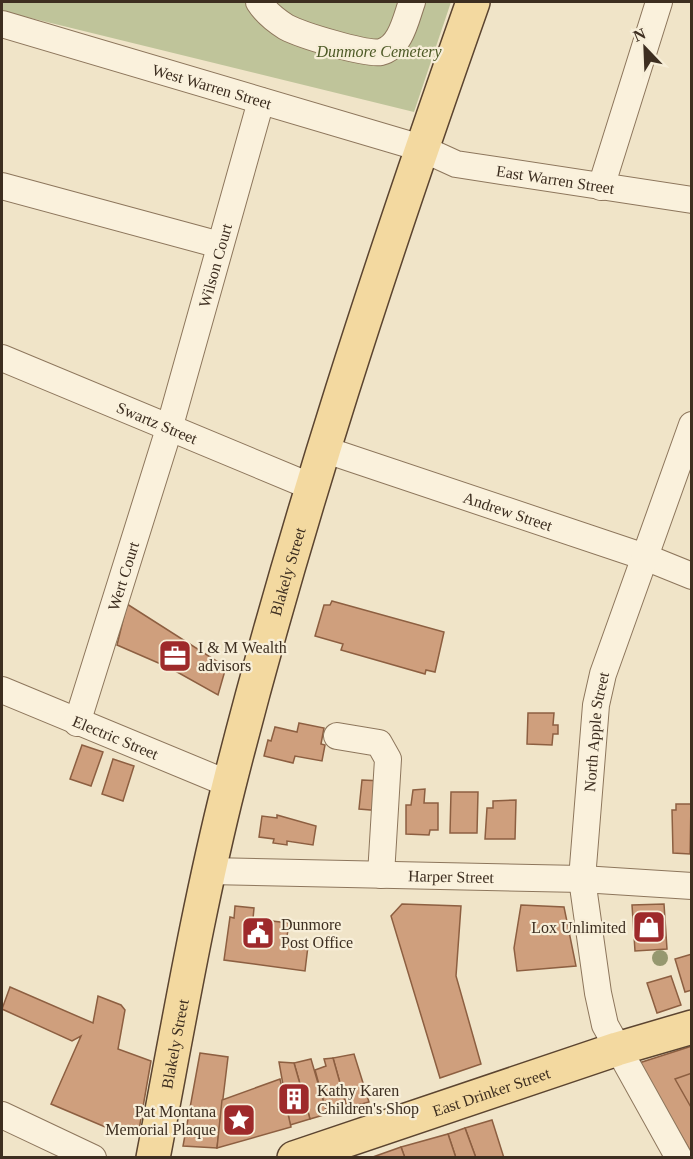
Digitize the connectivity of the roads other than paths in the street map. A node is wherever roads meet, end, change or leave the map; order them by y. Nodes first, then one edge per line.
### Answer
1 (259, 2) edge
2 (412, 2) edge
3 (473, 2) edge
4 (659, 2) edge
5 (2, 24) edge
6 (261, 101) junction
7 (421, 148) junction
8 (2, 186) edge
9 (601, 187) junction
10 (692, 200) edge
11 (220, 245) junction
12 (2, 358) edge
13 (692, 425) edge
14 (169, 429) junction
15 (322, 449) junction
16 (312, 487) junction
17 (645, 557) junction
18 (692, 576) edge
19 (2, 690) edge
20 (77, 723) junction
21 (337, 736) dead end
22 (229, 784) junction
23 (209, 871) junction
24 (381, 875) junction
25 (582, 879) junction
26 (692, 886) edge
27 (692, 1027) edge
28 (617, 1049) junction
29 (2, 1115) edge
30 (93, 1158) edge
31 (153, 1158) edge
32 (294, 1158) edge
33 (679, 1158) edge

1 - 2 street
3 - 7 main road, Blakely Street
4 - 9 street
5 - 6 street, West Warren Street
6 - 7 street, West Warren Street
6 - 11 street, Wilson Court
7 - 9 street, East Warren Street
7 - 15 main road, Blakely Street
8 - 11 street
9 - 10 street, East Warren Street
11 - 14 street, Wilson Court
12 - 14 street, Swartz Street
13 - 17 street, North Apple Street
14 - 16 street, Swartz Street
14 - 20 street, Wert Court
15 - 16 main road, Blakely Street
15 - 17 street, Andrew Street
16 - 22 main road, Blakely Street
17 - 18 street, Andrew Street
17 - 25 street, North Apple Street
19 - 20 street, Electric Street
20 - 22 street, Electric Street
21 - 24 street
22 - 23 main road, Blakely Street
23 - 24 street, Harper Street
23 - 31 main road, Blakely Street
24 - 25 street, Harper Street
25 - 26 street, Harper Street
25 - 28 street, North Apple Street
27 - 28 main road, East Drinker Street
28 - 32 main road, East Drinker Street
28 - 33 street, North Apple Street
29 - 30 street

